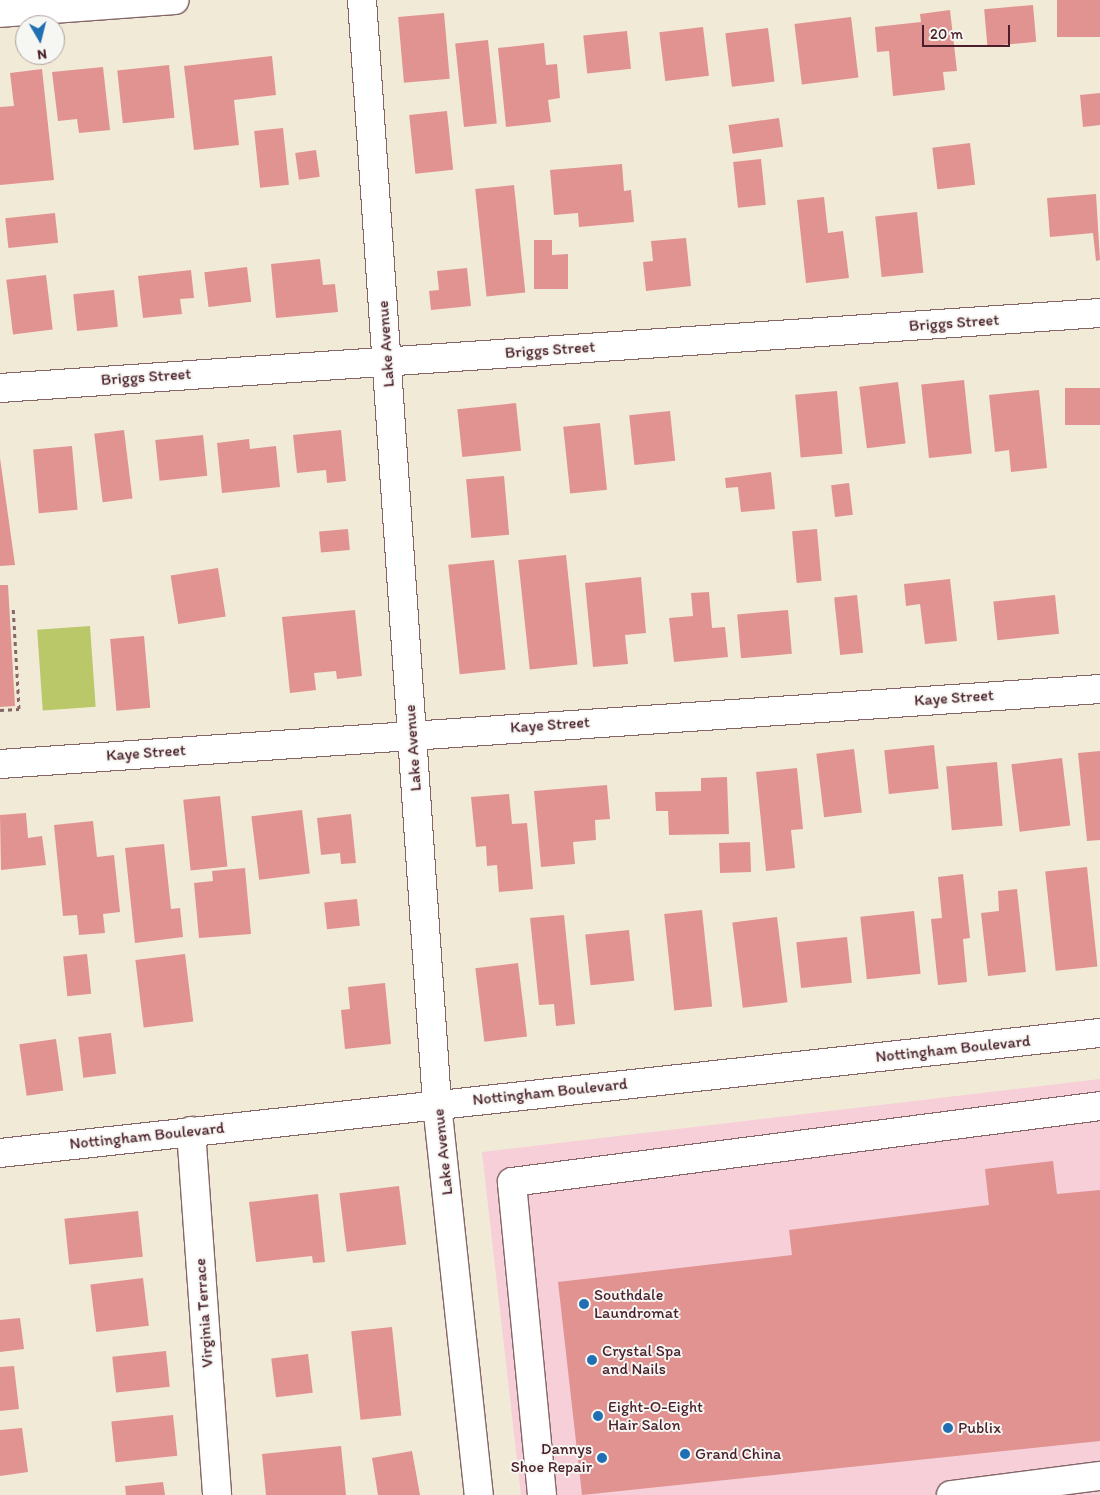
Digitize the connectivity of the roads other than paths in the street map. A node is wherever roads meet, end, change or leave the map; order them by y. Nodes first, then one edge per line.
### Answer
1 (175, 0) edge
2 (362, 0) edge
3 (0, 13) edge
4 (1100, 313) edge
5 (387, 360) junction
6 (0, 388) edge
7 (1100, 689) edge
8 (412, 734) junction
9 (0, 764) edge
10 (1100, 1033) edge
11 (437, 1104) junction
12 (1100, 1106) edge
13 (191, 1131) junction
14 (0, 1153) edge
15 (1100, 1476) edge
16 (217, 1495) edge
17 (479, 1495) edge
18 (542, 1495) edge
19 (951, 1495) edge

1 - 3 street
2 - 5 street, Lake Avenue
4 - 5 street, Briggs Street
5 - 6 street, Briggs Street
5 - 8 street, Lake Avenue
7 - 8 street, Kaye Street
8 - 9 street, Kaye Street
8 - 11 street, Lake Avenue
10 - 11 street, Nottingham Boulevard
11 - 13 street, Nottingham Boulevard
11 - 17 street, Lake Avenue
12 - 18 street
13 - 14 street, Nottingham Boulevard
13 - 16 street, Virginia Terrace
15 - 19 street

